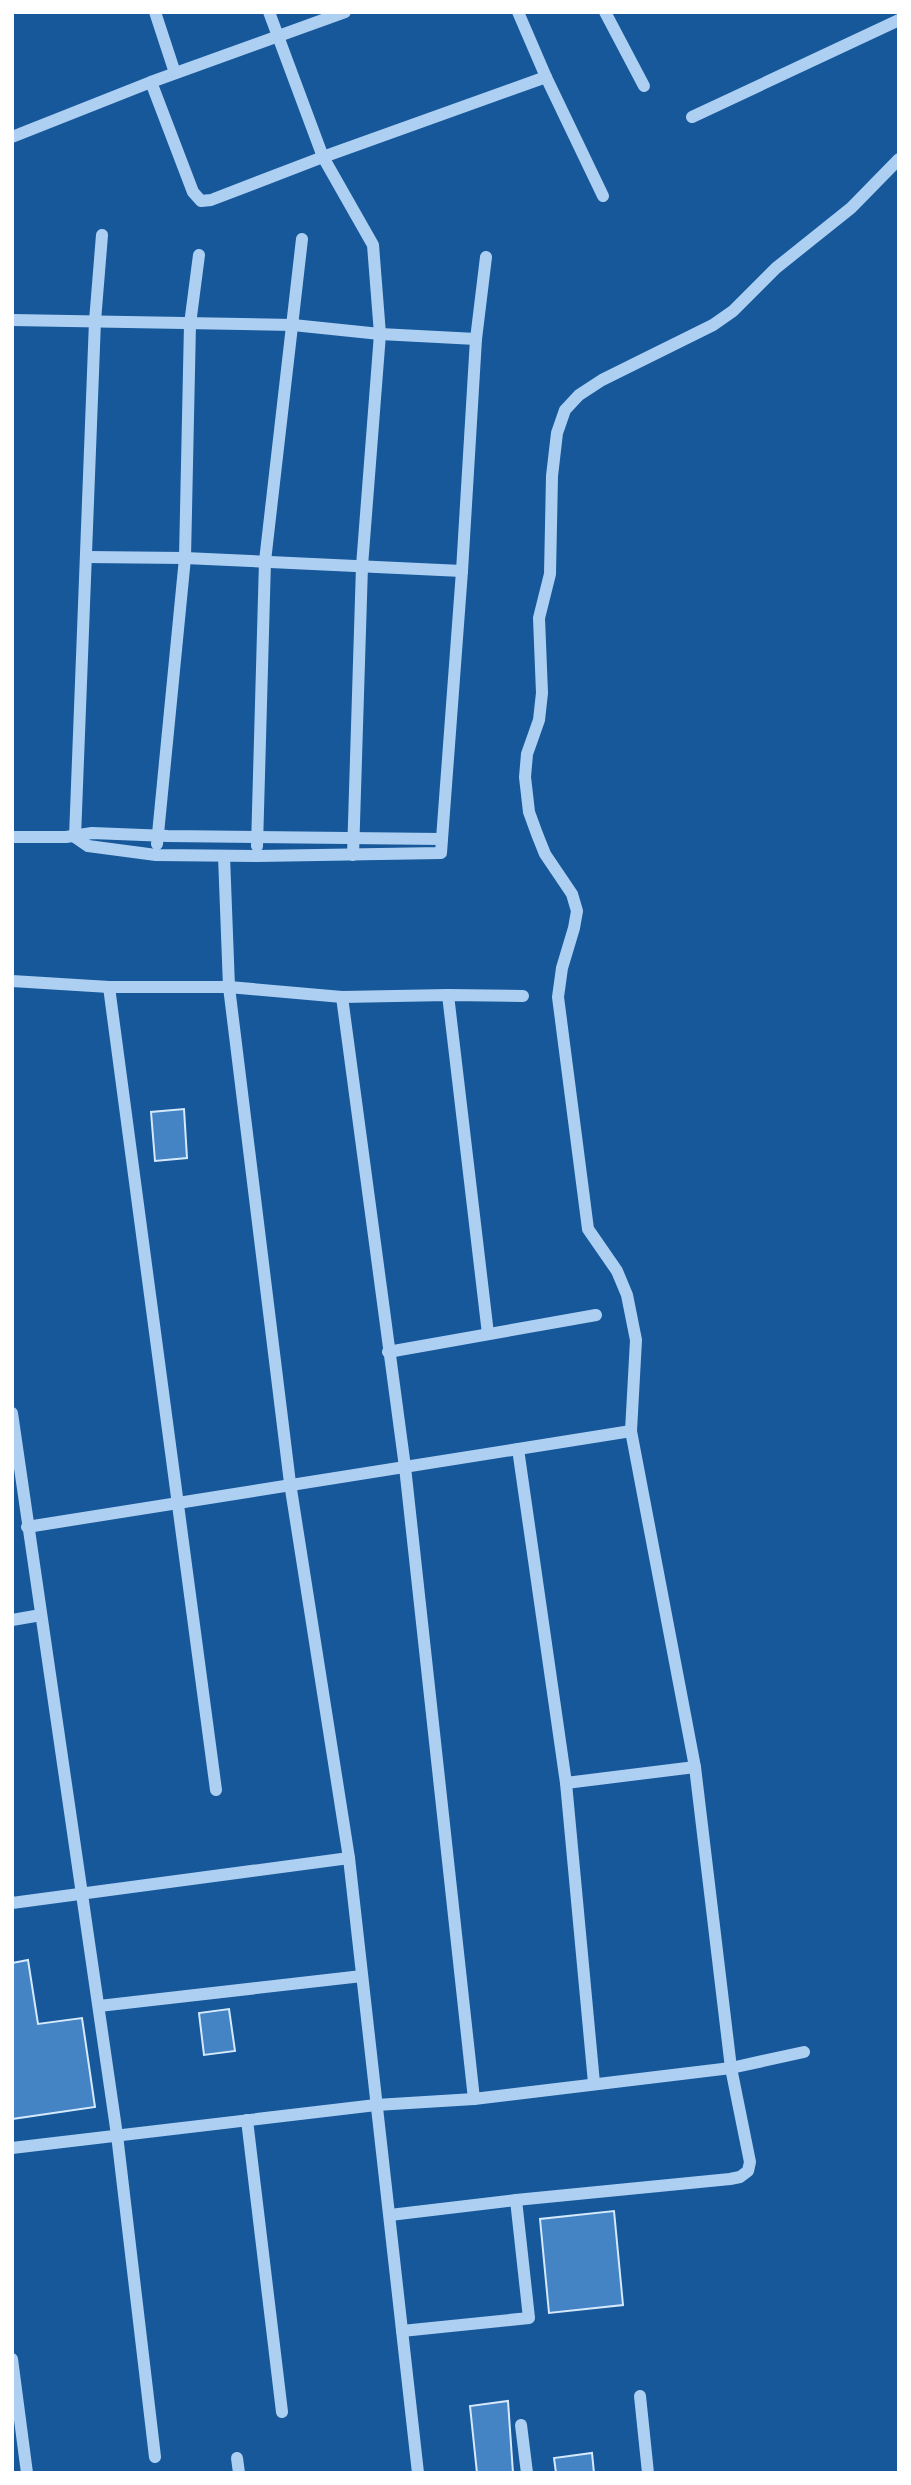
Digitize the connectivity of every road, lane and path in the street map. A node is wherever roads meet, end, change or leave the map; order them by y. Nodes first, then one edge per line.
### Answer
1 (155, 12) edge
2 (269, 12) edge
3 (345, 12) edge
4 (518, 12) edge
5 (605, 12) edge
6 (895, 18) edge
7 (278, 35) junction
8 (175, 73) junction
9 (546, 77) junction
10 (150, 82) junction
11 (645, 86) dead end
12 (692, 117) dead end
13 (12, 137) edge
14 (323, 157) junction
15 (899, 159) edge
16 (603, 196) dead end
17 (102, 235) dead end
18 (302, 239) dead end
19 (199, 256) dead end
20 (486, 257) dead end
21 (12, 320) edge
22 (95, 321) junction
23 (190, 324) junction
24 (293, 325) junction
25 (380, 334) junction
26 (476, 339) junction
27 (86, 557) junction
28 (185, 558) junction
29 (265, 561) junction
30 (362, 566) junction
31 (462, 571) junction
32 (158, 836) junction
33 (12, 837) edge
34 (75, 837) junction
35 (257, 838) junction
36 (354, 838) junction
37 (442, 839) junction
38 (156, 855) junction
39 (353, 855) junction
40 (225, 856) junction
41 (257, 856) junction
42 (12, 981) edge
43 (109, 987) junction
44 (229, 987) junction
45 (448, 995) junction
46 (523, 996) dead end
47 (342, 997) junction
48 (596, 1315) dead end
49 (488, 1334) junction
50 (388, 1352) junction
51 (12, 1413) edge
52 (631, 1431) junction
53 (518, 1449) junction
54 (405, 1467) junction
55 (290, 1483) junction
56 (18, 1502) edge
57 (177, 1502) junction
58 (27, 1527) junction
59 (41, 1615) junction
60 (12, 1620) edge
61 (695, 1767) junction
62 (566, 1783) junction
63 (216, 1790) dead end
64 (349, 1858) junction
65 (82, 1893) junction
66 (12, 1903) edge
67 (362, 1976) junction
68 (99, 2006) junction
69 (804, 2052) dead end
70 (731, 2068) junction
71 (594, 2083) junction
72 (474, 2099) junction
73 (376, 2105) junction
74 (247, 2120) junction
75 (117, 2136) junction
76 (12, 2148) edge
77 (516, 2200) junction
78 (390, 2215) junction
79 (402, 2330) junction
80 (12, 2359) edge
81 (640, 2396) dead end
82 (282, 2413) dead end
83 (522, 2425) dead end
84 (155, 2457) dead end
85 (237, 2458) dead end
86 (27, 2473) edge
87 (239, 2473) edge
88 (418, 2473) edge
89 (527, 2473) edge
90 (648, 2473) edge

1 - 8 street
2 - 7 street
3 - 7 street
4 - 9 street
5 - 11 street
6 - 12 street
7 - 8 street
7 - 14 street
8 - 10 street
9 - 14 street
9 - 16 street
10 - 13 street
10 - 14 street
14 - 25 street
15 - 52 street
17 - 22 street
18 - 24 street
19 - 23 street
20 - 26 street
21 - 22 street
22 - 23 street
22 - 27 street
23 - 24 street
23 - 28 street
24 - 25 street
24 - 29 street
25 - 26 street
25 - 30 street
26 - 31 street
27 - 28 street
27 - 34 street
28 - 29 street
28 - 32 street
29 - 30 street
29 - 35 street
30 - 31 street
30 - 36 street
31 - 37 street
32 - 34 street
32 - 35 street
32 - 38 street
33 - 34 street
34 - 38 street
35 - 36 street
35 - 41 street
36 - 37 street
36 - 39 street
37 - 39 street
38 - 40 street
39 - 41 street
40 - 41 street
40 - 44 street
42 - 43 street
43 - 44 street
43 - 57 street
44 - 47 street
44 - 55 street
45 - 46 street
45 - 47 street
45 - 49 street
47 - 50 street
48 - 49 street
49 - 50 street
50 - 54 street
51 - 56 street
52 - 53 street
52 - 61 street
53 - 54 street
53 - 62 street
54 - 55 street
54 - 72 street
55 - 57 street
55 - 64 street
56 - 58 street
57 - 58 street
57 - 63 street
58 - 59 street
59 - 60 street
59 - 65 street
61 - 62 street
61 - 70 street
62 - 71 street
64 - 65 street
64 - 67 street
65 - 66 street
65 - 68 street
67 - 68 street
67 - 73 street
68 - 75 street
69 - 70 street
70 - 71 street
70 - 77 street
71 - 72 street
72 - 73 street
73 - 74 street
73 - 78 street
74 - 75 street
74 - 82 street
75 - 76 street
75 - 84 street
77 - 78 street
77 - 79 street
78 - 79 street
79 - 88 street
80 - 86 street
81 - 90 street
83 - 89 street
85 - 87 street

